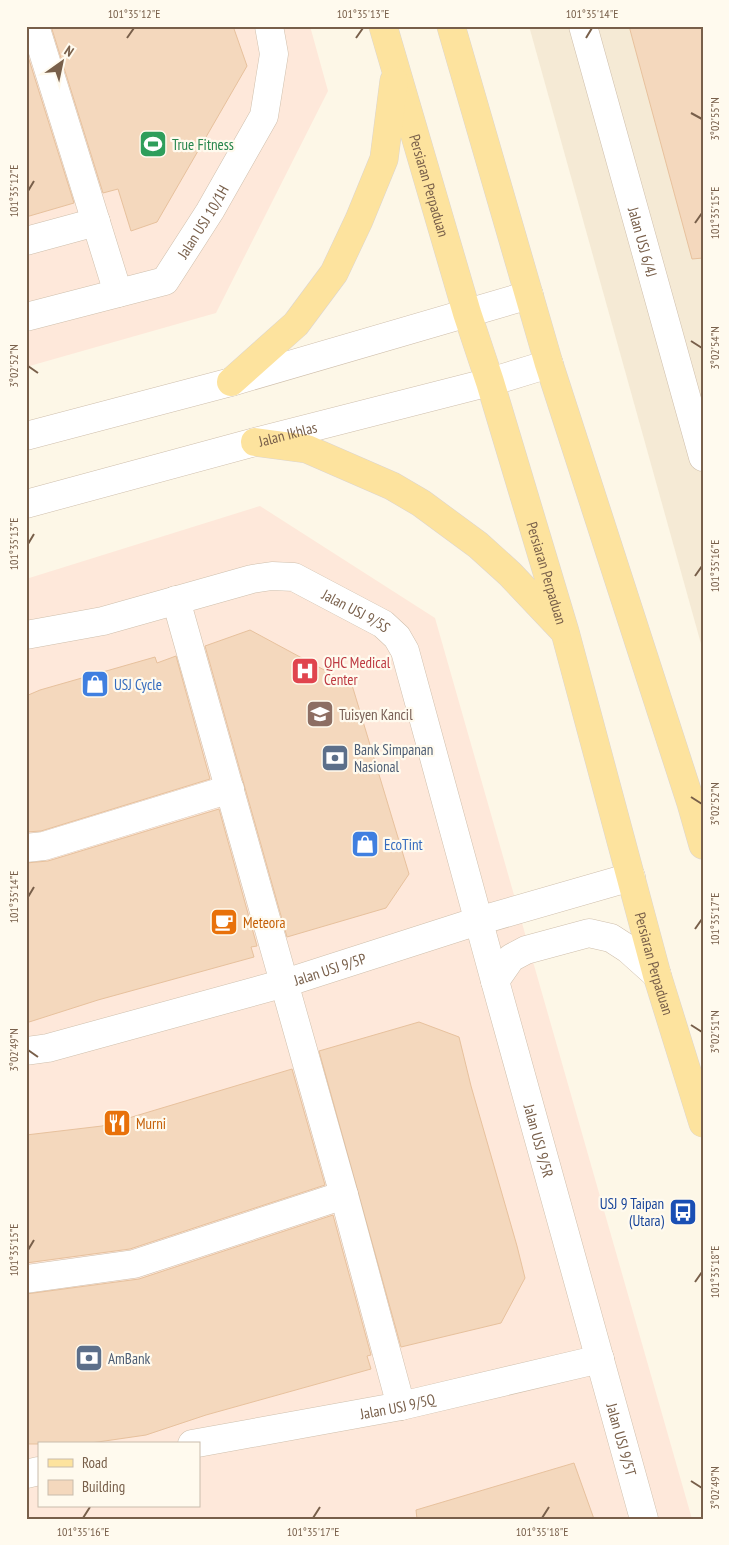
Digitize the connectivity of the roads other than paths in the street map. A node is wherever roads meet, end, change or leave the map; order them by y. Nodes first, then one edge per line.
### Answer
1 (35, 26) edge
2 (269, 26) edge
3 (383, 26) edge
4 (451, 26) edge
5 (583, 26) edge
6 (396, 70) junction
7 (96, 222) junction
8 (26, 241) edge
9 (118, 293) junction
10 (529, 295) junction
11 (467, 313) junction
12 (26, 317) edge
13 (550, 364) junction
14 (231, 382) junction
15 (490, 382) junction
16 (26, 436) edge
17 (255, 442) junction
18 (703, 457) edge
19 (26, 504) edge
20 (176, 600) junction
21 (565, 632) junction
22 (26, 635) edge
23 (230, 789) junction
24 (697, 802) edge
25 (703, 845) edge
26 (26, 848) edge
27 (631, 877) junction
28 (478, 921) junction
29 (658, 974) junction
30 (494, 981) junction
31 (285, 983) junction
32 (26, 1051) edge
33 (703, 1123) edge
34 (344, 1195) junction
35 (26, 1279) edge
36 (600, 1359) junction
37 (401, 1406) junction
38 (200, 1443) edge
39 (644, 1519) edge

1 - 7 street
2 - 9 street, Jalan USJ 10/1H
3 - 6 main road, Persiaran Perpaduan
4 - 10 main road
5 - 18 street, Jalan USJ 6/4J
6 - 11 main road, Persiaran Perpaduan
6 - 14 main road
7 - 8 street
7 - 9 street
9 - 12 street, Jalan USJ 10/1H
10 - 11 street
10 - 13 main road
11 - 14 street
11 - 15 main road, Persiaran Perpaduan
13 - 15 street, Jalan Ikhlas
13 - 24 main road
14 - 16 street
15 - 17 street, Jalan Ikhlas
15 - 21 main road, Persiaran Perpaduan
17 - 19 street, Jalan Ikhlas
17 - 21 main road
20 - 22 street, Jalan USJ 9/5S
20 - 23 street
20 - 28 street, Jalan USJ 9/5S
21 - 27 main road, Persiaran Perpaduan
23 - 26 street
23 - 31 street
24 - 25 main road
27 - 28 street, Jalan USJ 9/5P
27 - 29 main road, Persiaran Perpaduan
28 - 30 street, Jalan USJ 9/5R
28 - 31 street, Jalan USJ 9/5P
29 - 30 street
29 - 33 main road, Persiaran Perpaduan
30 - 36 street, Jalan USJ 9/5R
31 - 32 street, Jalan USJ 9/5P
31 - 34 street
34 - 35 street
34 - 37 street
36 - 37 street, Jalan USJ 9/5Q
36 - 39 street, Jalan USJ 9/5T
37 - 38 street, Jalan USJ 9/5Q

